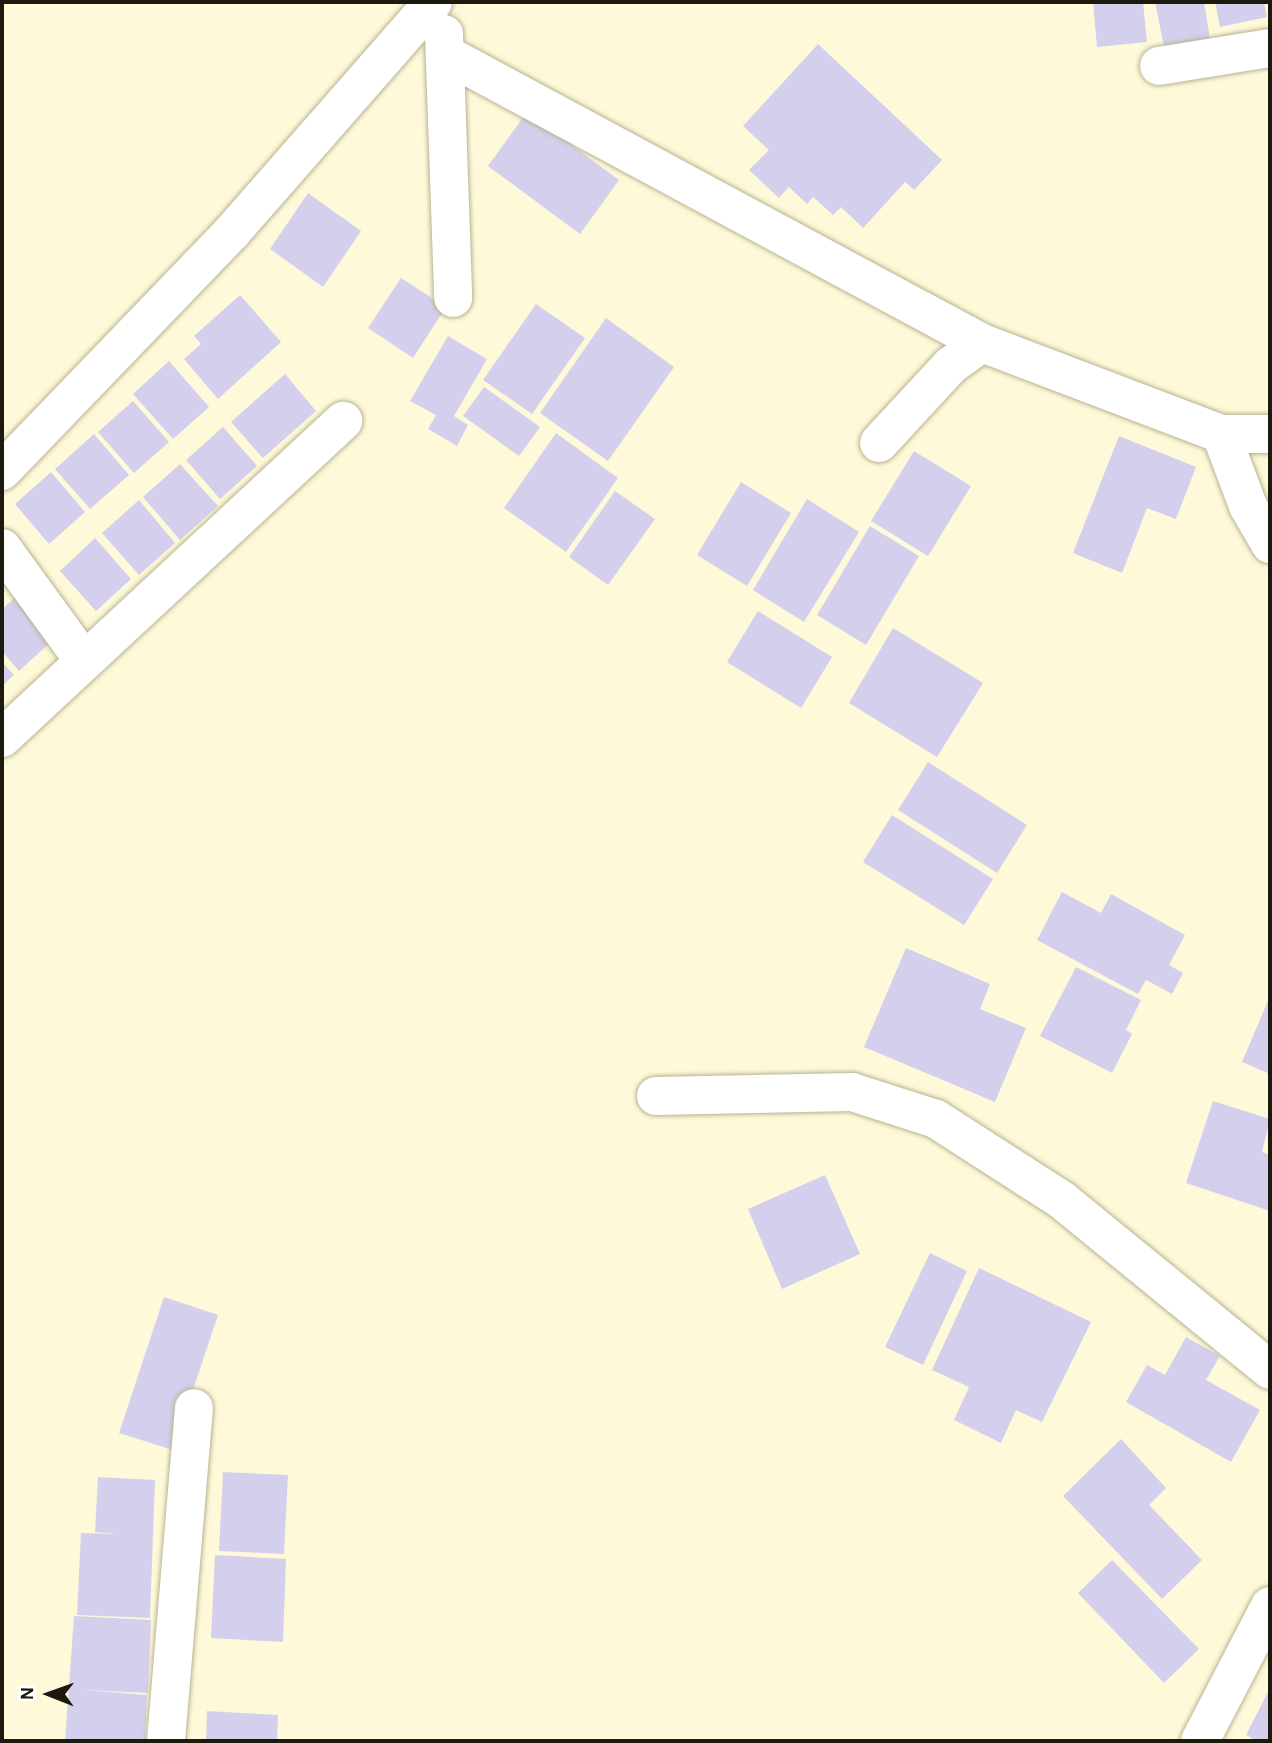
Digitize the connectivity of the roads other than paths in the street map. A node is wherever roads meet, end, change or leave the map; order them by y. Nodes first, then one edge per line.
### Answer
1 (433, 2) edge
2 (443, 2) edge
3 (1270, 48) edge
4 (445, 54) junction
5 (1159, 66) dead end
6 (453, 298) dead end
7 (982, 343) junction
8 (343, 421) dead end
9 (1221, 434) junction
10 (1270, 434) edge
11 (879, 443) dead end
12 (2, 471) edge
13 (1270, 544) edge
14 (2, 548) edge
15 (84, 661) junction
16 (2, 738) edge
17 (656, 1097) dead end
18 (1270, 1370) edge
19 (194, 1408) dead end
20 (1270, 1606) edge
21 (1258, 1662) edge
22 (166, 1741) edge
23 (1200, 1741) edge

1 - 12 street
2 - 4 street
3 - 5 street
4 - 6 street
4 - 7 street
7 - 9 street
7 - 11 street
8 - 15 street
9 - 10 street
9 - 13 street
14 - 15 street
15 - 16 street
17 - 18 street
19 - 22 street
20 - 21 street
21 - 23 street

